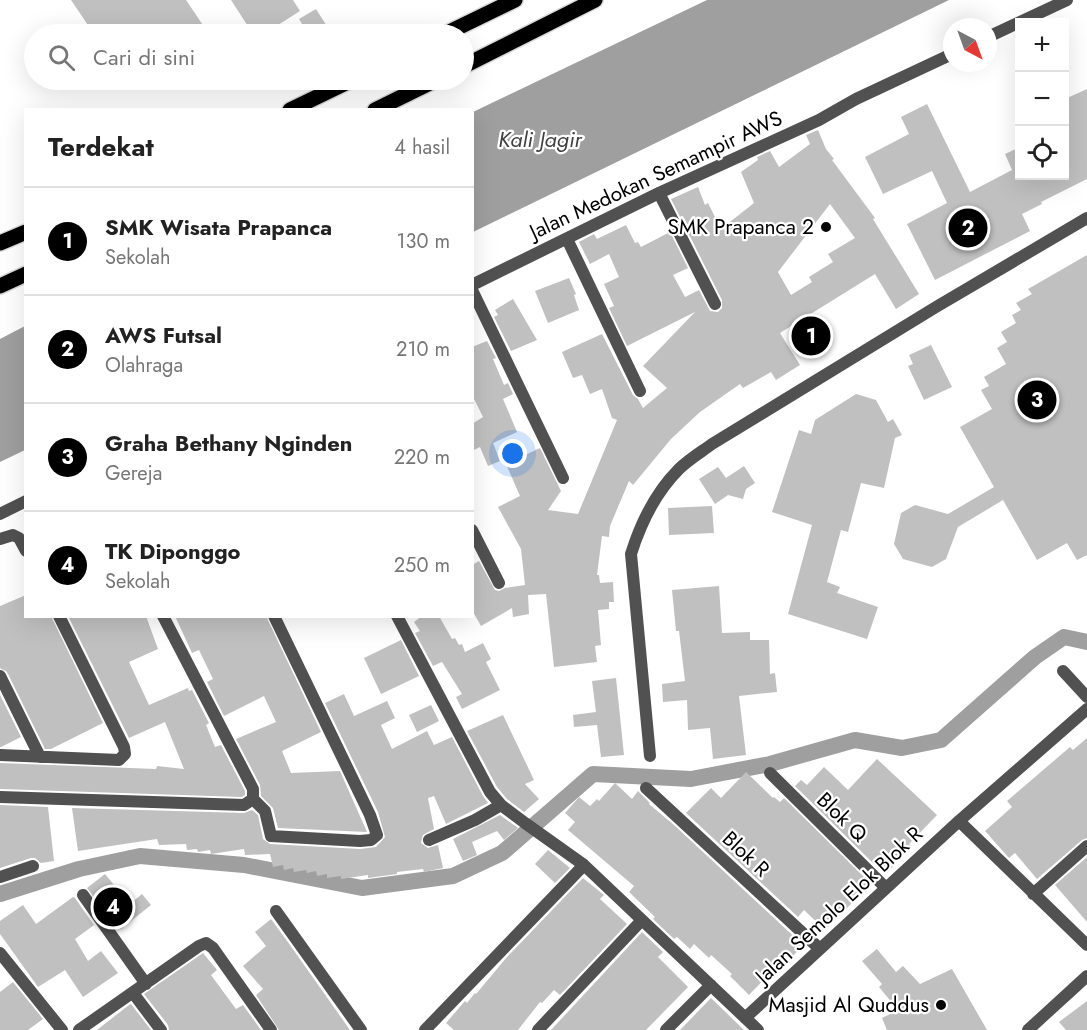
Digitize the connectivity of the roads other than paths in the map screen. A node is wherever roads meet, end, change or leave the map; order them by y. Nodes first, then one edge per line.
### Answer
1 (515, 0) edge
2 (595, 0) edge
3 (1067, 0) edge
4 (466, 24) edge
5 (997, 33) edge
6 (943, 58) edge
7 (474, 61) edge
8 (331, 90) edge
9 (416, 90) edge
10 (294, 108) edge
11 (379, 108) edge
12 (659, 193) junction
13 (1087, 218) edge
14 (24, 233) edge
15 (567, 239) junction
16 (0, 243) edge
17 (24, 275) edge
18 (474, 284) edge
19 (0, 286) edge
20 (474, 294) edge
21 (715, 304) dead end
22 (640, 391) dead end
23 (563, 478) dead end
24 (24, 502) edge
25 (0, 514) edge
26 (474, 535) edge
27 (0, 539) edge
28 (24, 547) edge
29 (499, 583) dead end
30 (60, 618) edge
31 (164, 618) edge
32 (275, 618) edge
33 (398, 618) edge
34 (1063, 671) dead end
35 (0, 676) edge
36 (1087, 697) edge
37 (1087, 709) edge
38 (0, 755) edge
39 (650, 756) dead end
40 (40, 757) junction
41 (770, 773) dead end
42 (646, 788) dead end
43 (0, 797) edge
44 (248, 802) junction
45 (501, 805) junction
46 (959, 821) junction
47 (429, 840) dead end
48 (1087, 846) edge
49 (584, 865) junction
50 (33, 866) dead end
51 (0, 877) edge
52 (886, 888) junction
53 (1033, 894) junction
54 (83, 895) dead end
55 (276, 911) dead end
56 (642, 920) junction
57 (1087, 945) edge
58 (820, 949) junction
59 (0, 953) edge
60 (1087, 976) edge
61 (146, 984) junction
62 (711, 985) junction
63 (133, 993) junction
64 (745, 1018) junction
65 (62, 1030) edge
66 (79, 1030) edge
67 (161, 1030) edge
68 (271, 1030) edge
69 (361, 1030) edge
70 (425, 1030) edge
71 (538, 1030) edge
72 (666, 1030) edge
73 (758, 1030) edge
74 (1028, 1030) edge

1 - 4 main road
2 - 7 main road
3 - 5 street
6 - 12 street, Jalan Medokan Semampir AWS
8 - 10 main road
9 - 11 main road
12 - 15 street, Jalan Medokan Semampir AWS
12 - 21 street
13 - 39 street
14 - 16 main road
15 - 18 street, Jalan Medokan Semampir AWS
15 - 22 street
17 - 19 main road
20 - 23 street
24 - 25 street
26 - 29 street
27 - 28 street
30 - 40 street
31 - 44 street
32 - 44 street
33 - 45 street
34 - 36 street
35 - 40 street
37 - 46 street, Jalan Semolo Elok Blok R
38 - 40 street
41 - 52 street, Blok Q
42 - 58 street, Blok R
43 - 44 street
45 - 47 street
45 - 49 street
46 - 52 street, Jalan Semolo Elok Blok R
46 - 53 street
48 - 53 street
49 - 56 street
49 - 70 street
50 - 51 street
52 - 58 street, Jalan Semolo Elok Blok R
53 - 57 street
54 - 61 street
55 - 69 street
56 - 62 street
56 - 71 street
58 - 64 street, Jalan Semolo Elok Blok R
59 - 65 street
60 - 74 street
61 - 63 street
61 - 68 street
62 - 64 street
62 - 72 street
63 - 66 street
63 - 67 street
64 - 73 street

